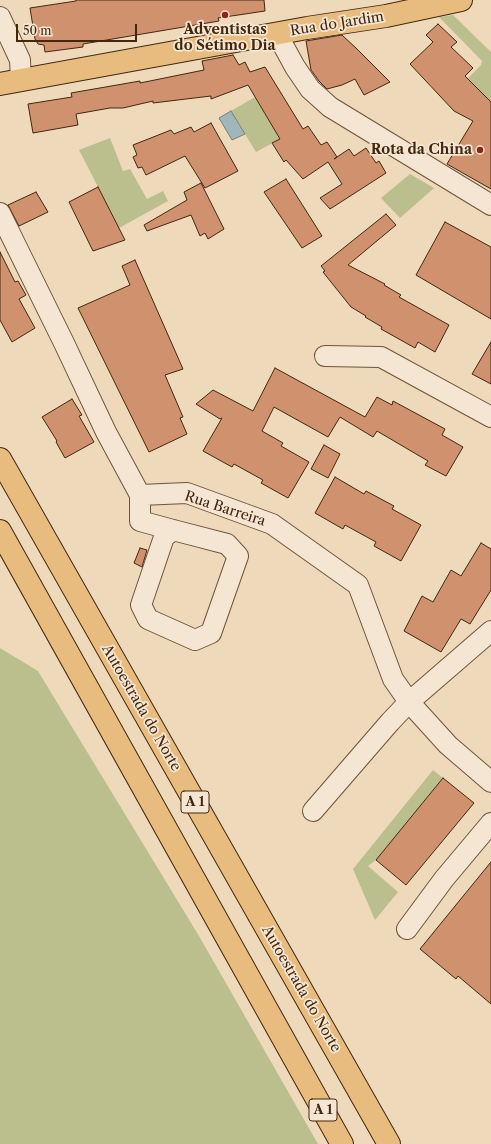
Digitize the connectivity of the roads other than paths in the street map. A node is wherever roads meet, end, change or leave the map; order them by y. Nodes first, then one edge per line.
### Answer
1 (461, 0) edge
2 (0, 17) edge
3 (277, 34) junction
4 (21, 80) junction
5 (0, 84) edge
6 (491, 205) edge
7 (0, 213) edge
8 (325, 356) dead end
9 (491, 417) edge
10 (0, 459) edge
11 (140, 495) junction
12 (173, 530) junction
13 (0, 531) edge
14 (491, 631) edge
15 (409, 702) junction
16 (491, 782) edge
17 (314, 811) dead end
18 (491, 823) edge
19 (407, 929) dead end
20 (342, 1144) edge
21 (389, 1144) edge

1 - 3 main road, Rua do Jardim
2 - 4 street
3 - 4 main road, Rua do Jardim
3 - 6 street
4 - 5 main road, Rua do Jardim
7 - 11 street
8 - 9 street
10 - 21 main road, Autoestrada do Norte / A 1
11 - 12 street
11 - 15 street, Rua Barreira
12 - 12 street
13 - 20 main road, A 1
14 - 15 street
15 - 16 street, Rua Barreira
15 - 17 street
18 - 19 street

